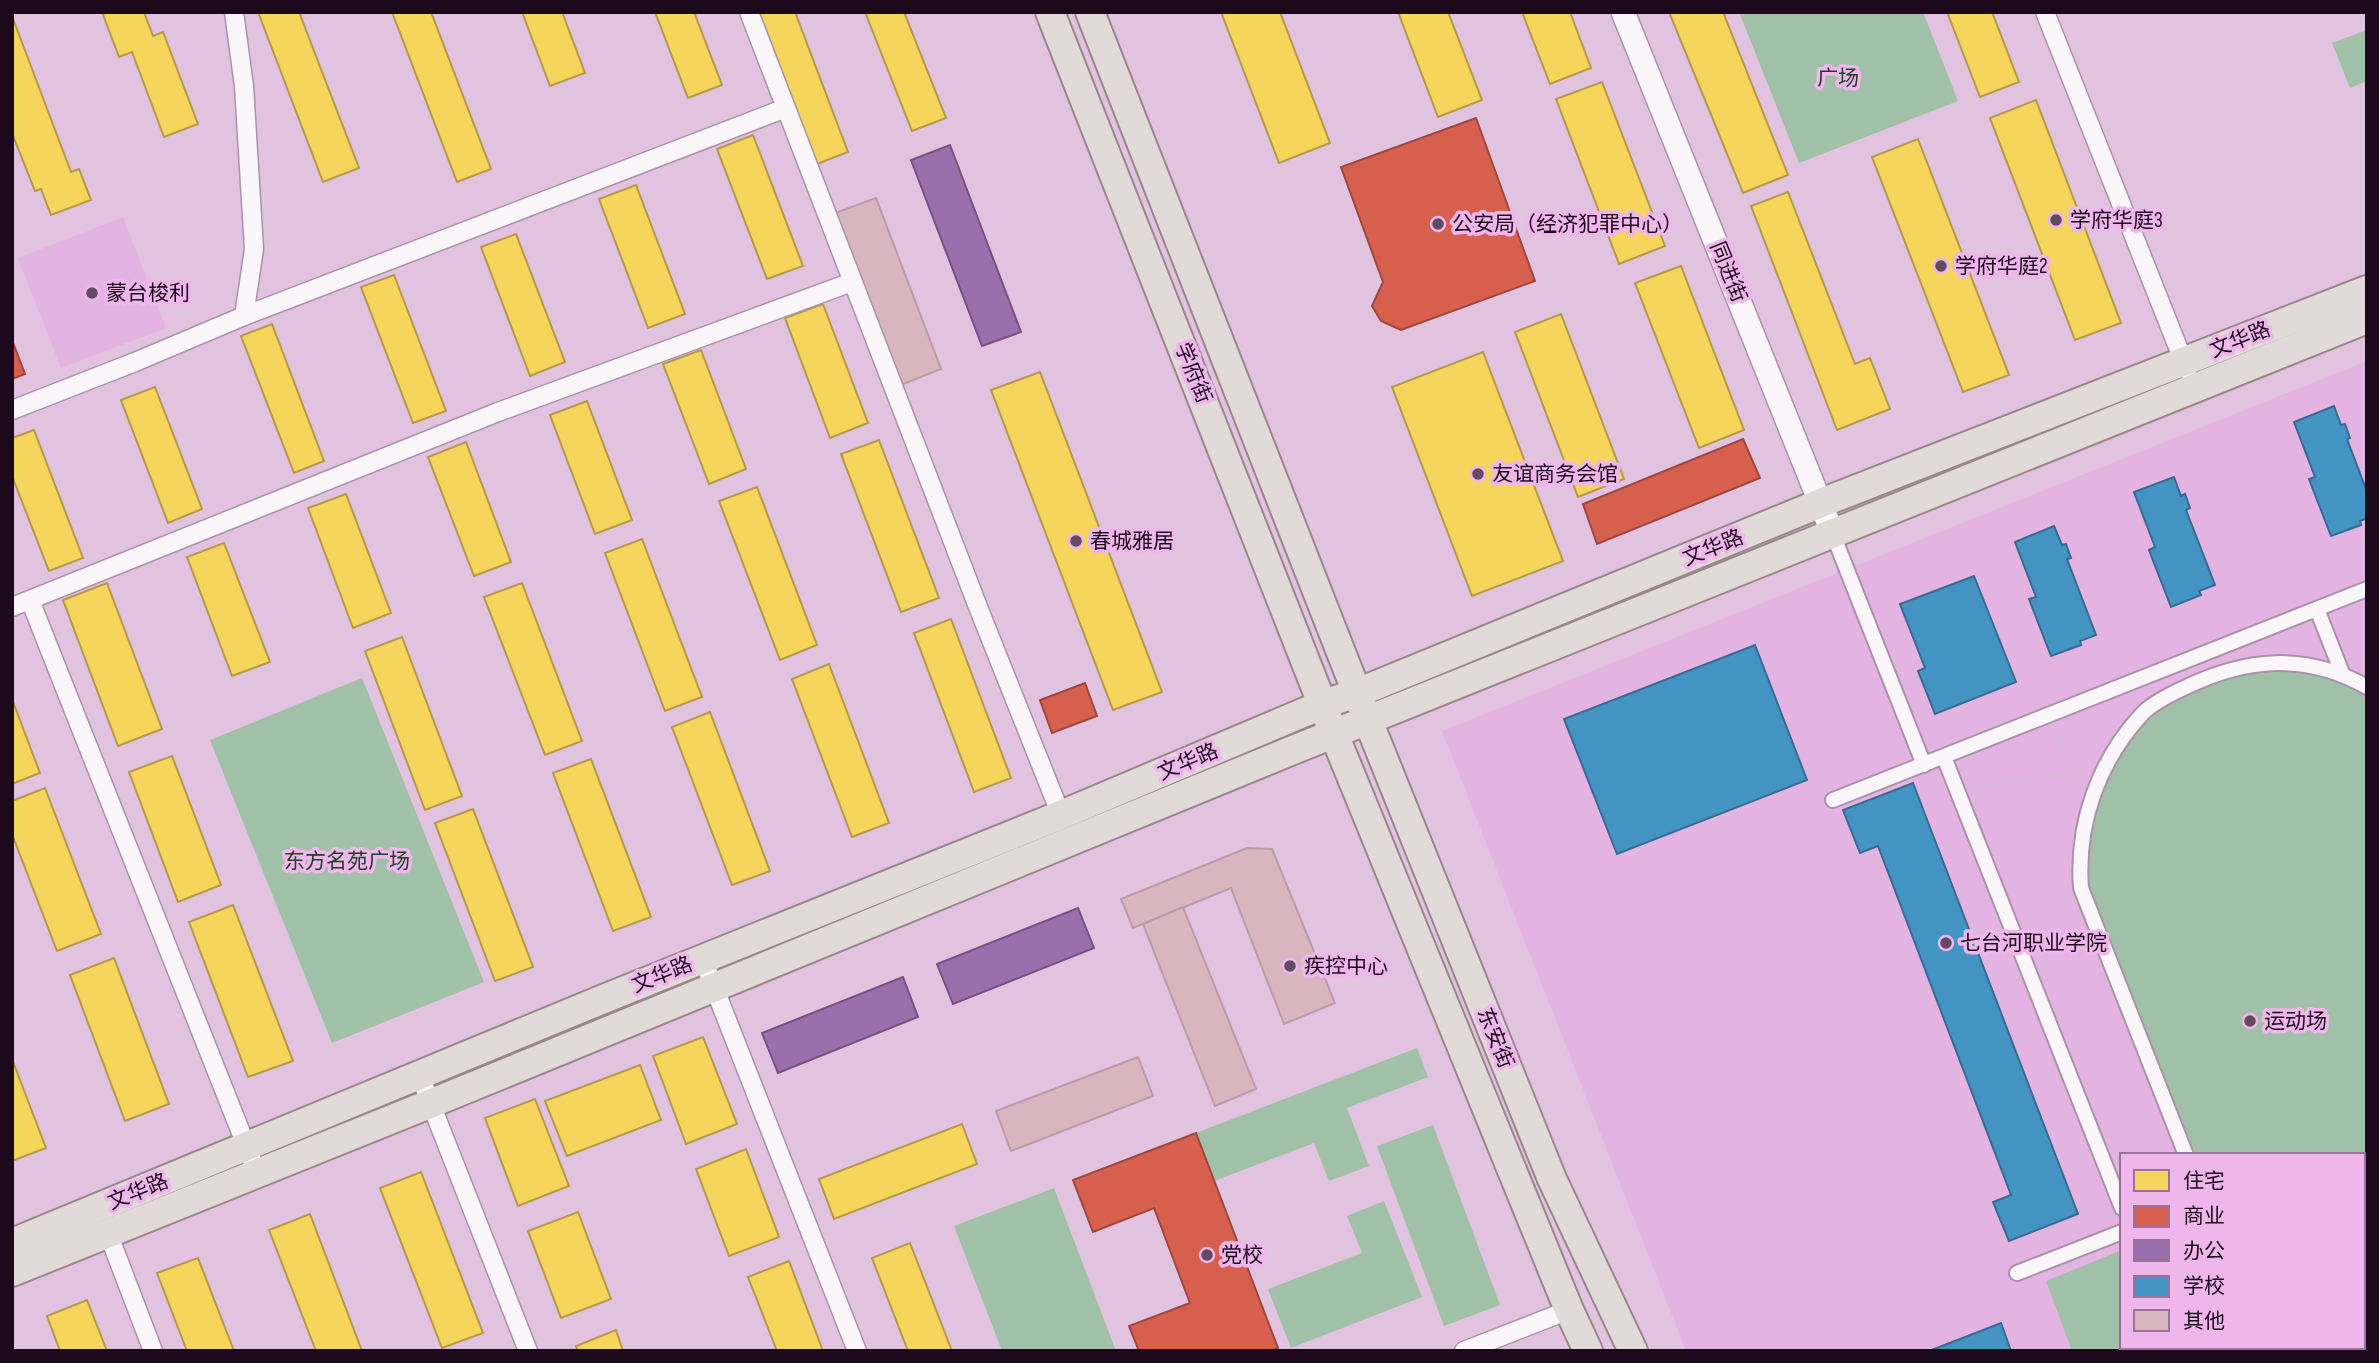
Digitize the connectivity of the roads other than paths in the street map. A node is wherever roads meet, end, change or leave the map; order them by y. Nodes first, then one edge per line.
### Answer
1 (234, 12) edge
2 (749, 12) edge
3 (1050, 12) edge
4 (1090, 12) edge
5 (1623, 12) edge
6 (2045, 12) edge
7 (786, 108) junction
8 (852, 282) junction
9 (2367, 290) edge
10 (244, 316) junction
11 (2367, 319) edge
12 (2188, 375) junction
13 (12, 410) edge
14 (1821, 503) junction
15 (1832, 533) junction
16 (2367, 589) edge
17 (30, 600) junction
18 (12, 607) edge
19 (2317, 609) junction
20 (2342, 673) junction
21 (2367, 687) edge
22 (1357, 693) junction
23 (1324, 704) junction
24 (1369, 721) junction
25 (1335, 734) junction
26 (1944, 757) junction
27 (1924, 765) junction
28 (1833, 800) dead end
29 (1061, 815) junction
30 (703, 959) junction
31 (715, 988) junction
32 (420, 1076) junction
33 (432, 1103) junction
34 (2185, 1153) edge
35 (252, 1161) junction
36 (2120, 1203) edge
37 (107, 1233) junction
38 (2120, 1233) edge
39 (12, 1243) edge
40 (12, 1272) edge
41 (2017, 1273) dead end
42 (1569, 1310) junction
43 (153, 1351) edge
44 (528, 1351) edge
45 (857, 1351) edge
46 (1464, 1351) edge
47 (1588, 1351) edge
48 (1633, 1351) edge

1 - 10 street
2 - 7 street
3 - 23 main road, 学府街
4 - 22 main road, 学府街
5 - 14 street, 同进街
6 - 12 street
7 - 8 street
7 - 10 street
8 - 17 street
8 - 29 street
9 - 12 main road, 文华路
10 - 13 street
11 - 12 main road, 文华路
12 - 14 main road, 文华路
12 - 15 main road, 文华路
14 - 15 street, 同进街
14 - 22 main road, 文华路
15 - 24 main road, 文华路
15 - 27 street
16 - 19 street
17 - 18 street
17 - 35 street
19 - 20 street
19 - 26 street
20 - 21 street
20 - 34 street
22 - 23 main road, 文华路
22 - 24 main road, 学府街
23 - 25 main road, 学府街
23 - 29 main road, 文华路
24 - 25 main road, 文华路
24 - 48 main road, 东安街
25 - 31 main road, 文华路
25 - 42 main road, 东安街
26 - 27 street
26 - 36 street
27 - 28 street
29 - 30 main road, 文华路
30 - 31 street
30 - 32 main road, 文华路
31 - 33 main road, 文华路
31 - 45 street
32 - 33 street
32 - 35 main road, 文华路
33 - 35 main road, 文华路
33 - 44 street
35 - 37 main road, 文华路
35 - 39 main road, 文华路
37 - 40 main road, 文华路
37 - 43 street
38 - 41 street
42 - 46 street
42 - 47 main road, 东安街

